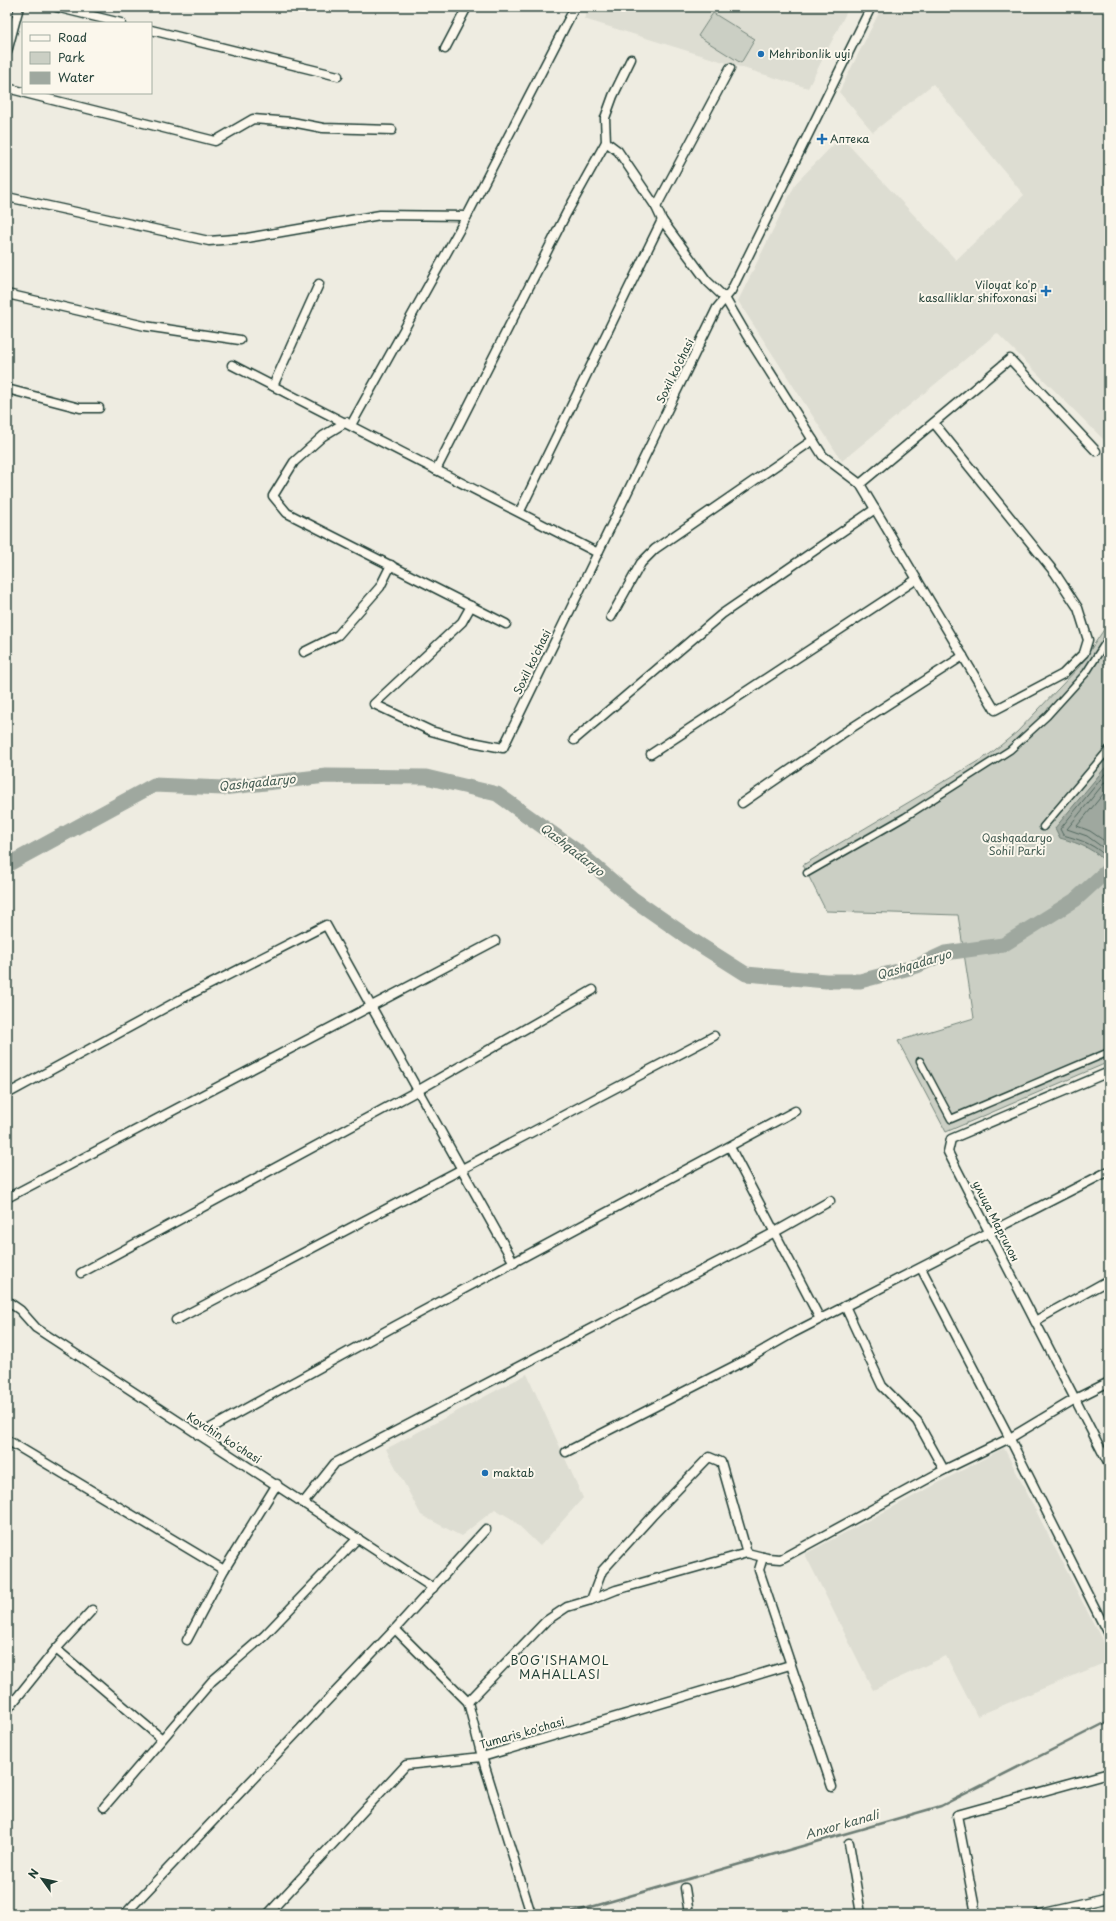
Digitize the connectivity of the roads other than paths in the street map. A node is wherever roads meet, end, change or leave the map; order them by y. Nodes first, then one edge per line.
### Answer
1 (20, 7) edge
2 (56, 7) edge
3 (467, 7) edge
4 (575, 7) edge
5 (871, 7) edge
6 (117, 22) edge
7 (152, 30) edge
8 (445, 49) dead end
9 (7, 52) edge
10 (631, 59) dead end
11 (730, 68) dead end
12 (338, 76) dead end
13 (7, 88) edge
14 (22, 92) edge
15 (28, 94) edge
16 (392, 130) dead end
17 (606, 142) junction
18 (7, 197) edge
19 (656, 207) junction
20 (467, 216) junction
21 (662, 220) junction
22 (319, 284) dead end
23 (7, 294) edge
24 (726, 298) junction
25 (240, 340) dead end
26 (232, 365) dead end
27 (273, 386) junction
28 (7, 389) edge
29 (99, 408) dead end
30 (934, 422) junction
31 (348, 424) junction
32 (813, 440) junction
33 (1096, 451) dead end
34 (436, 470) junction
35 (860, 484) junction
36 (875, 509) junction
37 (520, 511) junction
38 (598, 553) junction
39 (391, 565) junction
40 (916, 579) junction
41 (472, 606) junction
42 (611, 617) dead end
43 (506, 624) dead end
44 (1109, 637) edge
45 (304, 652) dead end
46 (963, 656) junction
47 (574, 740) dead end
48 (1109, 749) edge
49 (651, 754) dead end
50 (742, 803) dead end
51 (1043, 827) dead end
52 (807, 873) dead end
53 (495, 941) dead end
54 (593, 990) dead end
55 (371, 1006) junction
56 (714, 1036) dead end
57 (1109, 1052) edge
58 (920, 1061) dead end
59 (1109, 1072) edge
60 (417, 1091) junction
61 (7, 1094) edge
62 (795, 1111) dead end
63 (730, 1147) junction
64 (462, 1171) junction
65 (1109, 1171) edge
66 (7, 1198) edge
67 (830, 1201) dead end
68 (774, 1232) junction
69 (990, 1233) junction
70 (514, 1263) junction
71 (921, 1268) junction
72 (81, 1273) dead end
73 (1109, 1280) edge
74 (7, 1301) edge
75 (845, 1306) junction
76 (820, 1319) junction
77 (176, 1320) dead end
78 (1035, 1321) junction
79 (1109, 1382) edge
80 (1075, 1399) junction
81 (198, 1435) junction
82 (1010, 1438) junction
83 (7, 1440) edge
84 (566, 1452) dead end
85 (1109, 1465) edge
86 (944, 1470) junction
87 (277, 1484) junction
88 (304, 1502) junction
89 (486, 1529) dead end
90 (358, 1538) junction
91 (747, 1553) junction
92 (762, 1557) junction
93 (224, 1570) junction
94 (433, 1588) junction
95 (591, 1600) junction
96 (92, 1610) dead end
97 (395, 1629) junction
98 (1109, 1636) edge
99 (187, 1640) dead end
100 (56, 1649) junction
101 (790, 1665) junction
102 (468, 1702) junction
103 (7, 1710) edge
104 (162, 1739) junction
105 (482, 1757) junction
106 (1109, 1773) edge
107 (832, 1787) dead end
108 (104, 1807) dead end
109 (849, 1843) dead end
110 (685, 1888) dead end
111 (1109, 1898) edge
112 (125, 1914) edge
113 (268, 1914) edge
114 (530, 1914) edge
115 (690, 1914) edge
116 (861, 1914) edge
117 (976, 1914) edge
118 (1039, 1914) edge

1 - 9 street
2 - 6 street
3 - 8 street
4 - 20 street
5 - 24 street, Soxil ko'chasi
7 - 12 street
10 - 17 street
11 - 19 street
13 - 14 street
15 - 16 street
17 - 19 street
17 - 34 street
18 - 20 street
19 - 21 street
20 - 31 street
21 - 24 street
21 - 37 street
22 - 27 street
23 - 25 street
24 - 32 street
24 - 38 street, Soxil ko'chasi
26 - 27 street
27 - 31 street
28 - 29 street
30 - 33 street
30 - 35 street
30 - 46 street
31 - 34 street
31 - 39 street
32 - 35 street
32 - 42 street
34 - 37 street
35 - 36 street
36 - 40 street
36 - 47 street
37 - 38 street
38 - 41 street, Soxil ko'chasi
39 - 41 street
39 - 45 street
40 - 46 street
40 - 49 street
41 - 43 street
44 - 52 street
46 - 50 street
48 - 51 street
53 - 55 street
54 - 60 street
55 - 60 street
55 - 61 street
55 - 66 street
56 - 64 street
57 - 58 street
59 - 69 street, улица Маргилон
60 - 64 street
60 - 72 street
62 - 63 street
63 - 68 street
63 - 70 street
64 - 70 street
64 - 77 street
65 - 69 street
67 - 68 street
68 - 76 street
68 - 88 street
69 - 71 street
69 - 78 street, улица Маргилон
70 - 81 street
71 - 75 street
71 - 82 street
73 - 78 street
74 - 81 street, Kovchin ko'chasi
75 - 76 street
75 - 86 street
76 - 84 street
78 - 80 street, улица Маргилон
79 - 80 street
80 - 82 street
80 - 85 street, улица Маргилон
81 - 87 street, Kovchin ko'chasi
82 - 86 street
82 - 98 street
83 - 93 street
86 - 92 street
87 - 88 street, Kovchin ko'chasi
87 - 93 street
88 - 90 street, Kovchin ko'chasi
89 - 94 street
90 - 94 street, Kovchin ko'chasi
90 - 104 street
91 - 92 street
91 - 95 street
91 - 95 street
92 - 101 street
93 - 99 street
94 - 97 street
95 - 102 street
96 - 100 street
97 - 102 street
97 - 112 street
100 - 103 street
100 - 104 street
101 - 105 street, Tumaris ko'chasi
101 - 107 street
102 - 105 street
104 - 108 street
105 - 113 street, Tumaris ko'chasi
105 - 114 street
106 - 117 street
109 - 116 street
110 - 115 street
111 - 118 street

